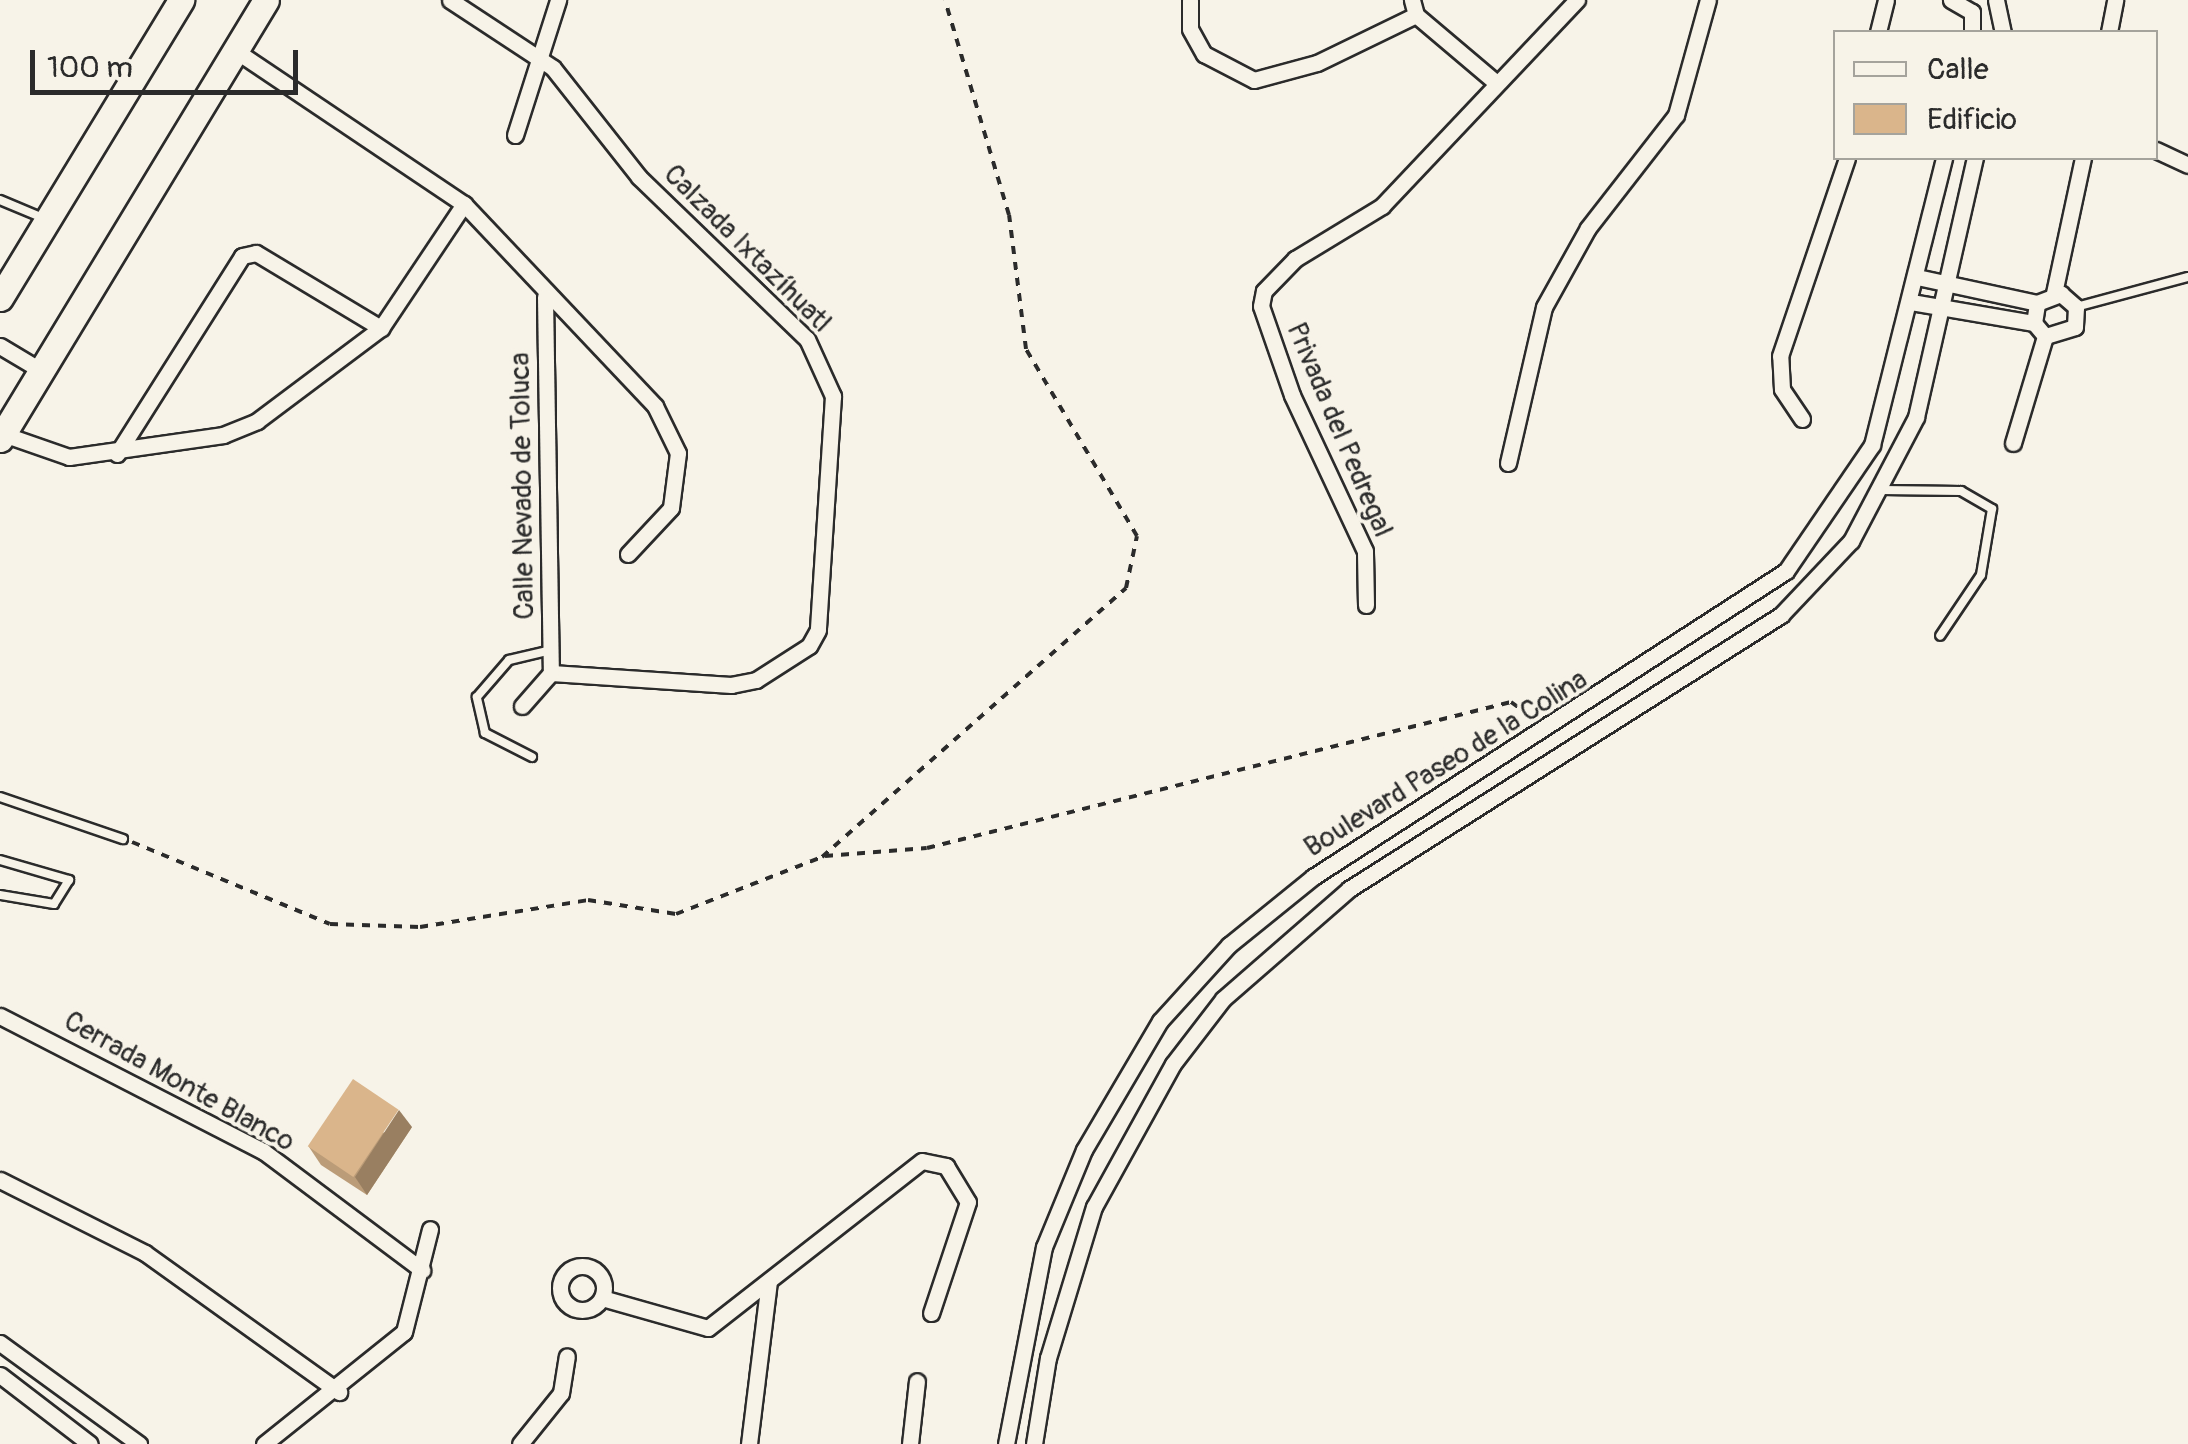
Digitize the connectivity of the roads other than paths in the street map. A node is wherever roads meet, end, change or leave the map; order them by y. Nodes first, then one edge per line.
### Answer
1 (181, 0) edge
2 (266, 0) edge
3 (450, 0) edge
4 (558, 0) edge
5 (1190, 0) edge
6 (1577, 0) edge
7 (1708, 0) edge
8 (1886, 0) edge
9 (1950, 0) edge
10 (1988, 0) edge
11 (1996, 0) edge
12 (2115, 0) edge
13 (1414, 8) edge
14 (1972, 12) junction
15 (1878, 30) edge
16 (1972, 30) edge
17 (2002, 30) edge
18 (2109, 30) edge
19 (236, 52) junction
20 (540, 56) junction
21 (1492, 80) junction
22 (515, 136) dead end
23 (2158, 151) edge
24 (1845, 160) edge
25 (1944, 160) edge
26 (1975, 160) edge
27 (2083, 160) edge
28 (2188, 165) edge
29 (0, 200) edge
30 (464, 204) junction
31 (48, 220) junction
32 (1916, 277) junction
33 (2188, 277) edge
34 (1946, 285) junction
35 (2054, 293) junction
36 (0, 298) edge
37 (545, 298) junction
38 (1910, 302) junction
39 (2037, 303) junction
40 (2076, 307) junction
41 (1941, 308) junction
42 (2034, 322) junction
43 (381, 328) junction
44 (2046, 336) junction
45 (0, 346) edge
46 (42, 371) junction
47 (1802, 419) dead end
48 (2, 437) edge
49 (2013, 442) dead end
50 (117, 454) junction
51 (1508, 463) dead end
52 (1882, 490) junction
53 (628, 554) dead end
54 (1366, 605) dead end
55 (1940, 636) dead end
56 (551, 650) junction
57 (551, 673) junction
58 (522, 706) dead end
59 (532, 757) dead end
60 (0, 796) edge
61 (123, 839) dead end
62 (0, 860) edge
63 (0, 896) edge
64 (0, 1016) edge
65 (0, 1180) edge
66 (430, 1229) dead end
67 (422, 1270) junction
68 (770, 1282) junction
69 (1034, 1282) junction
70 (1066, 1293) junction
71 (602, 1298) dead end
72 (931, 1313) dead end
73 (0, 1343) edge
74 (567, 1356) dead end
75 (0, 1376) edge
76 (917, 1381) dead end
77 (339, 1392) junction
78 (90, 1444) edge
79 (139, 1444) edge
80 (264, 1444) edge
81 (520, 1444) edge
82 (749, 1444) edge
83 (910, 1444) edge
84 (1006, 1444) edge
85 (1034, 1444) edge

1 - 31 main road
2 - 19 main road
3 - 20 street, Calzada Ixtazíhuatl
4 - 20 street
5 - 13 street
6 - 21 street
7 - 51 street
8 - 15 street
9 - 14 street
10 - 14 street
11 - 17 street
12 - 18 street
13 - 21 street
14 - 16 street
19 - 30 street
19 - 46 main road
20 - 22 street
20 - 57 street, Calzada Ixtazíhuatl
21 - 54 street, Privada del Pedregal
23 - 28 street
24 - 47 street
25 - 32 street, Boulevard Paseo de la Colina
26 - 34 street, Boulevard Paseo de la Colina
27 - 35 street
29 - 31 lane
30 - 37 street
30 - 43 street
31 - 36 main road
32 - 34 street
32 - 38 street, Boulevard Paseo de la Colina
33 - 40 lane
34 - 39 street
34 - 41 street, Boulevard Paseo de la Colina
35 - 39 street
35 - 40 street
37 - 53 street
37 - 56 street, Calle Nevado de Toluca
38 - 41 street
38 - 69 street, Boulevard Paseo de la Colina
39 - 42 street
40 - 44 street
41 - 42 street
41 - 52 street, Boulevard Paseo de la Colina
42 - 44 street
43 - 50 street
43 - 50 street
44 - 49 street
45 - 46 street
46 - 48 main road
48 - 50 street
52 - 55 lane
52 - 70 street, Boulevard Paseo de la Colina
56 - 57 street, Calle Nevado de Toluca
56 - 59 lane
57 - 58 street
60 - 61 lane
62 - 63 lane
64 - 67 street, Cerrada Monte Blanco
65 - 77 street
66 - 67 street
67 - 77 street
68 - 71 street
68 - 72 street
68 - 82 street
69 - 70 street
69 - 84 street, Boulevard Paseo de la Colina
70 - 85 street, Boulevard Paseo de la Colina
73 - 79 street
74 - 81 street
75 - 78 street
76 - 83 street
77 - 80 street

